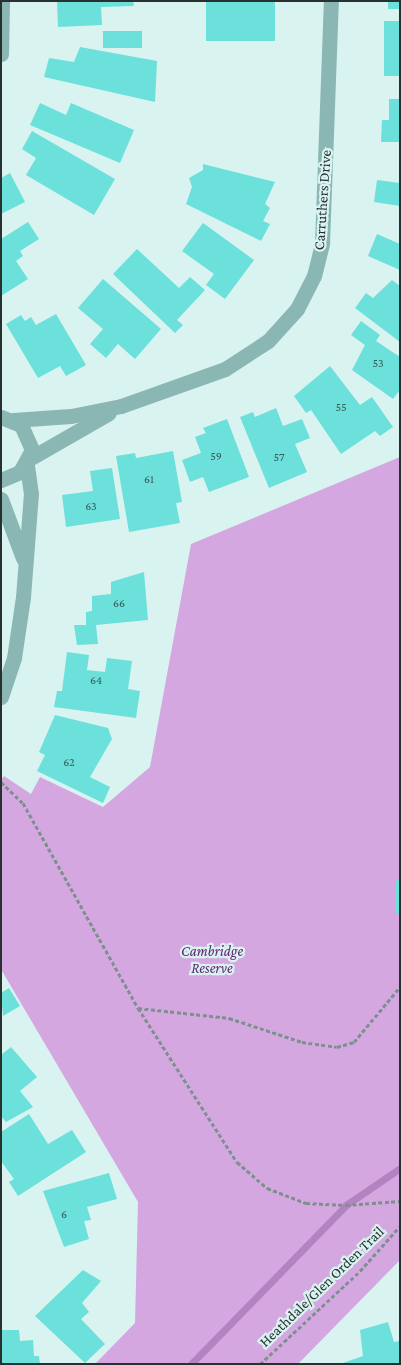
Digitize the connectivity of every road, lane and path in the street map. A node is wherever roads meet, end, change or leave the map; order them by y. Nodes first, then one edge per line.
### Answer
1 (2, 1) edge
2 (331, 1) edge
3 (1, 54) edge
4 (121, 406) junction
5 (5, 416) edge
6 (28, 462) junction
7 (1, 480) edge
8 (1, 499) edge
9 (24, 562) junction
10 (1, 697) edge
11 (1, 782) edge
12 (400, 987) edge
13 (138, 1008) junction
14 (400, 1201) edge
15 (400, 1226) edge
16 (260, 1364) edge

1 - 3 street
2 - 4 street, Carruthers Drive
4 - 5 street, Carruthers Drive
4 - 6 street, Carruthers Drive
5 - 6 street
6 - 7 street, Carruthers Drive
6 - 9 street
8 - 9 street
9 - 10 street
11 - 13 path
12 - 13 path
13 - 14 path
15 - 16 path, Heathdale/Glen Orden Trail

